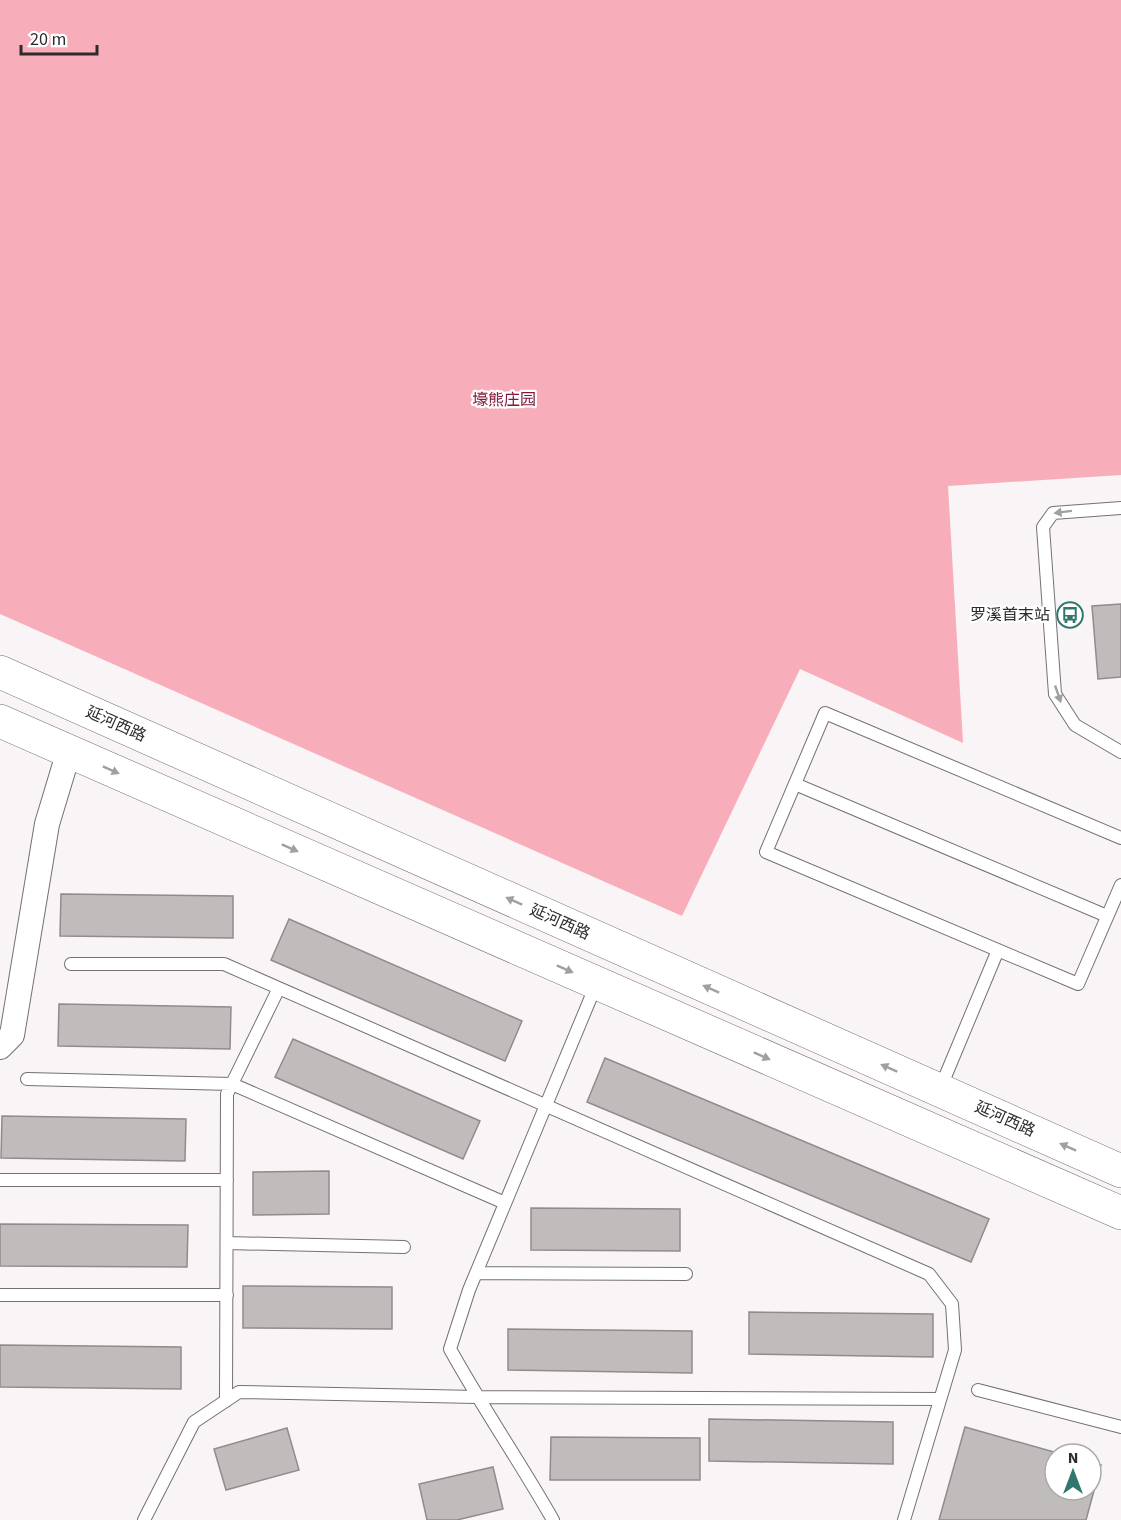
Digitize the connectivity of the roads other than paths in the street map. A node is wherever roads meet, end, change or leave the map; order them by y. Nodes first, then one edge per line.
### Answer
1 (1121, 508) edge
2 (0, 672) edge
3 (0, 721) edge
4 (69, 751) junction
5 (1121, 752) edge
6 (795, 784) junction
7 (1121, 838) edge
8 (1121, 885) edge
9 (1107, 916) junction
10 (998, 950) junction
11 (71, 964) dead end
12 (597, 983) junction
13 (278, 990) junction
14 (0, 1047) edge
15 (27, 1079) dead end
16 (232, 1084) junction
17 (940, 1090) junction
18 (545, 1107) junction
19 (1121, 1171) edge
20 (0, 1180) edge
21 (227, 1180) junction
22 (505, 1203) junction
23 (1121, 1213) edge
24 (227, 1243) junction
25 (404, 1247) dead end
26 (476, 1273) junction
27 (686, 1274) dead end
28 (0, 1295) edge
29 (226, 1295) junction
30 (978, 1390) dead end
31 (476, 1397) junction
32 (940, 1399) junction
33 (226, 1401) junction
34 (1121, 1427) edge
35 (144, 1520) edge
36 (553, 1520) edge
37 (904, 1520) edge

1 -> 5 lane
17 -> 2 street, 延河西路
3 - 4 street
4 -> 12 street
4 - 14 street
6 - 7 lane
6 - 9 lane
6 - 10 lane
8 - 9 lane
9 - 10 lane
10 - 17 lane
11 - 13 lane
12 - 18 lane
12 -> 23 street
13 - 16 lane
13 - 18 lane
15 - 16 lane
16 - 21 lane
16 - 22 lane
19 -> 17 street, 延河西路
18 - 22 lane
18 - 32 lane
20 - 21 lane
21 - 24 lane
22 - 26 lane
24 - 25 lane
24 - 29 lane
26 - 27 lane
26 - 31 lane
28 - 29 lane
29 - 33 lane
30 - 34 lane
31 - 32 lane
31 - 33 lane
31 - 36 lane
32 - 37 lane
33 - 35 lane

